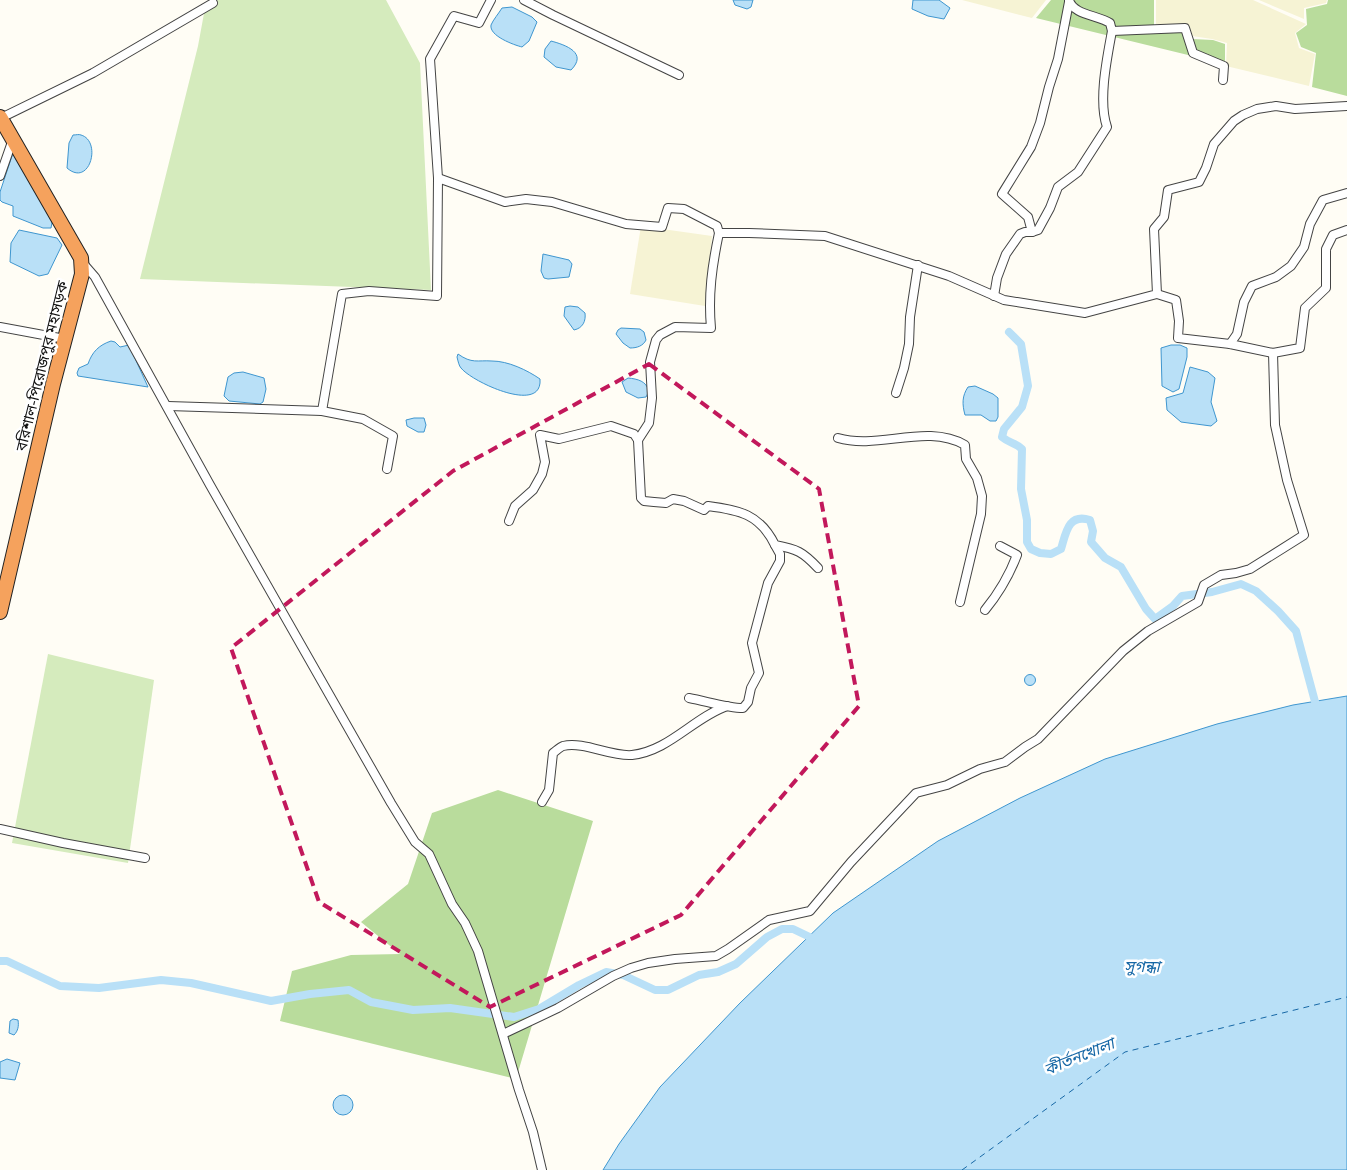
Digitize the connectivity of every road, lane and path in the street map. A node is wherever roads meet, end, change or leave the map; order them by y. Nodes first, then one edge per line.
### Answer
1 (491, 0) edge
2 (524, 0) edge
3 (1069, 1) edge
4 (213, 3) dead end
5 (1112, 31) junction
6 (679, 74) dead end
7 (1224, 80) dead end
8 (1347, 106) edge
9 (0, 117) edge
10 (13, 139) junction
11 (0, 176) edge
12 (438, 178) junction
13 (1347, 193) edge
14 (1347, 230) edge
15 (1032, 232) junction
16 (719, 234) junction
17 (81, 260) junction
18 (918, 265) junction
19 (1157, 294) junction
20 (994, 296) junction
21 (0, 327) edge
22 (65, 339) junction
23 (1230, 344) junction
24 (1273, 353) junction
25 (896, 392) dead end
26 (168, 406) junction
27 (322, 411) junction
28 (838, 438) dead end
29 (638, 440) junction
30 (387, 469) dead end
31 (509, 521) dead end
32 (775, 545) junction
33 (1000, 546) dead end
34 (818, 568) dead end
35 (960, 602) dead end
36 (985, 610) dead end
37 (0, 612) edge
38 (689, 698) dead end
39 (727, 706) junction
40 (542, 802) dead end
41 (0, 830) edge
42 (145, 858) dead end
43 (503, 1034) junction
44 (542, 1170) edge

1 - 12 street
2 - 6 street
3 - 5 street
3 - 15 street
4 - 9 street
5 - 7 street
5 - 15 street
8 - 19 street
9 - 10 highway
10 - 11 street
10 - 17 highway
12 - 16 street
12 - 27 street
13 - 23 street
14 - 24 street
15 - 20 street
16 - 18 street
16 - 29 street
17 - 22 highway, বরিশাল-পিরোজপুর মহাসড়ক
17 - 26 street
18 - 20 street
18 - 25 street
19 - 20 street
19 - 23 street
21 - 22 street
22 - 37 highway, বরিশাল-পিরোজপুর মহাসড়ক
23 - 24 street
24 - 43 street
26 - 27 street
26 - 43 street
27 - 30 street
28 - 35 street
29 - 31 street
29 - 32 street
32 - 34 street
32 - 39 street
33 - 36 street
38 - 39 street
39 - 40 street
41 - 42 street
43 - 44 street

